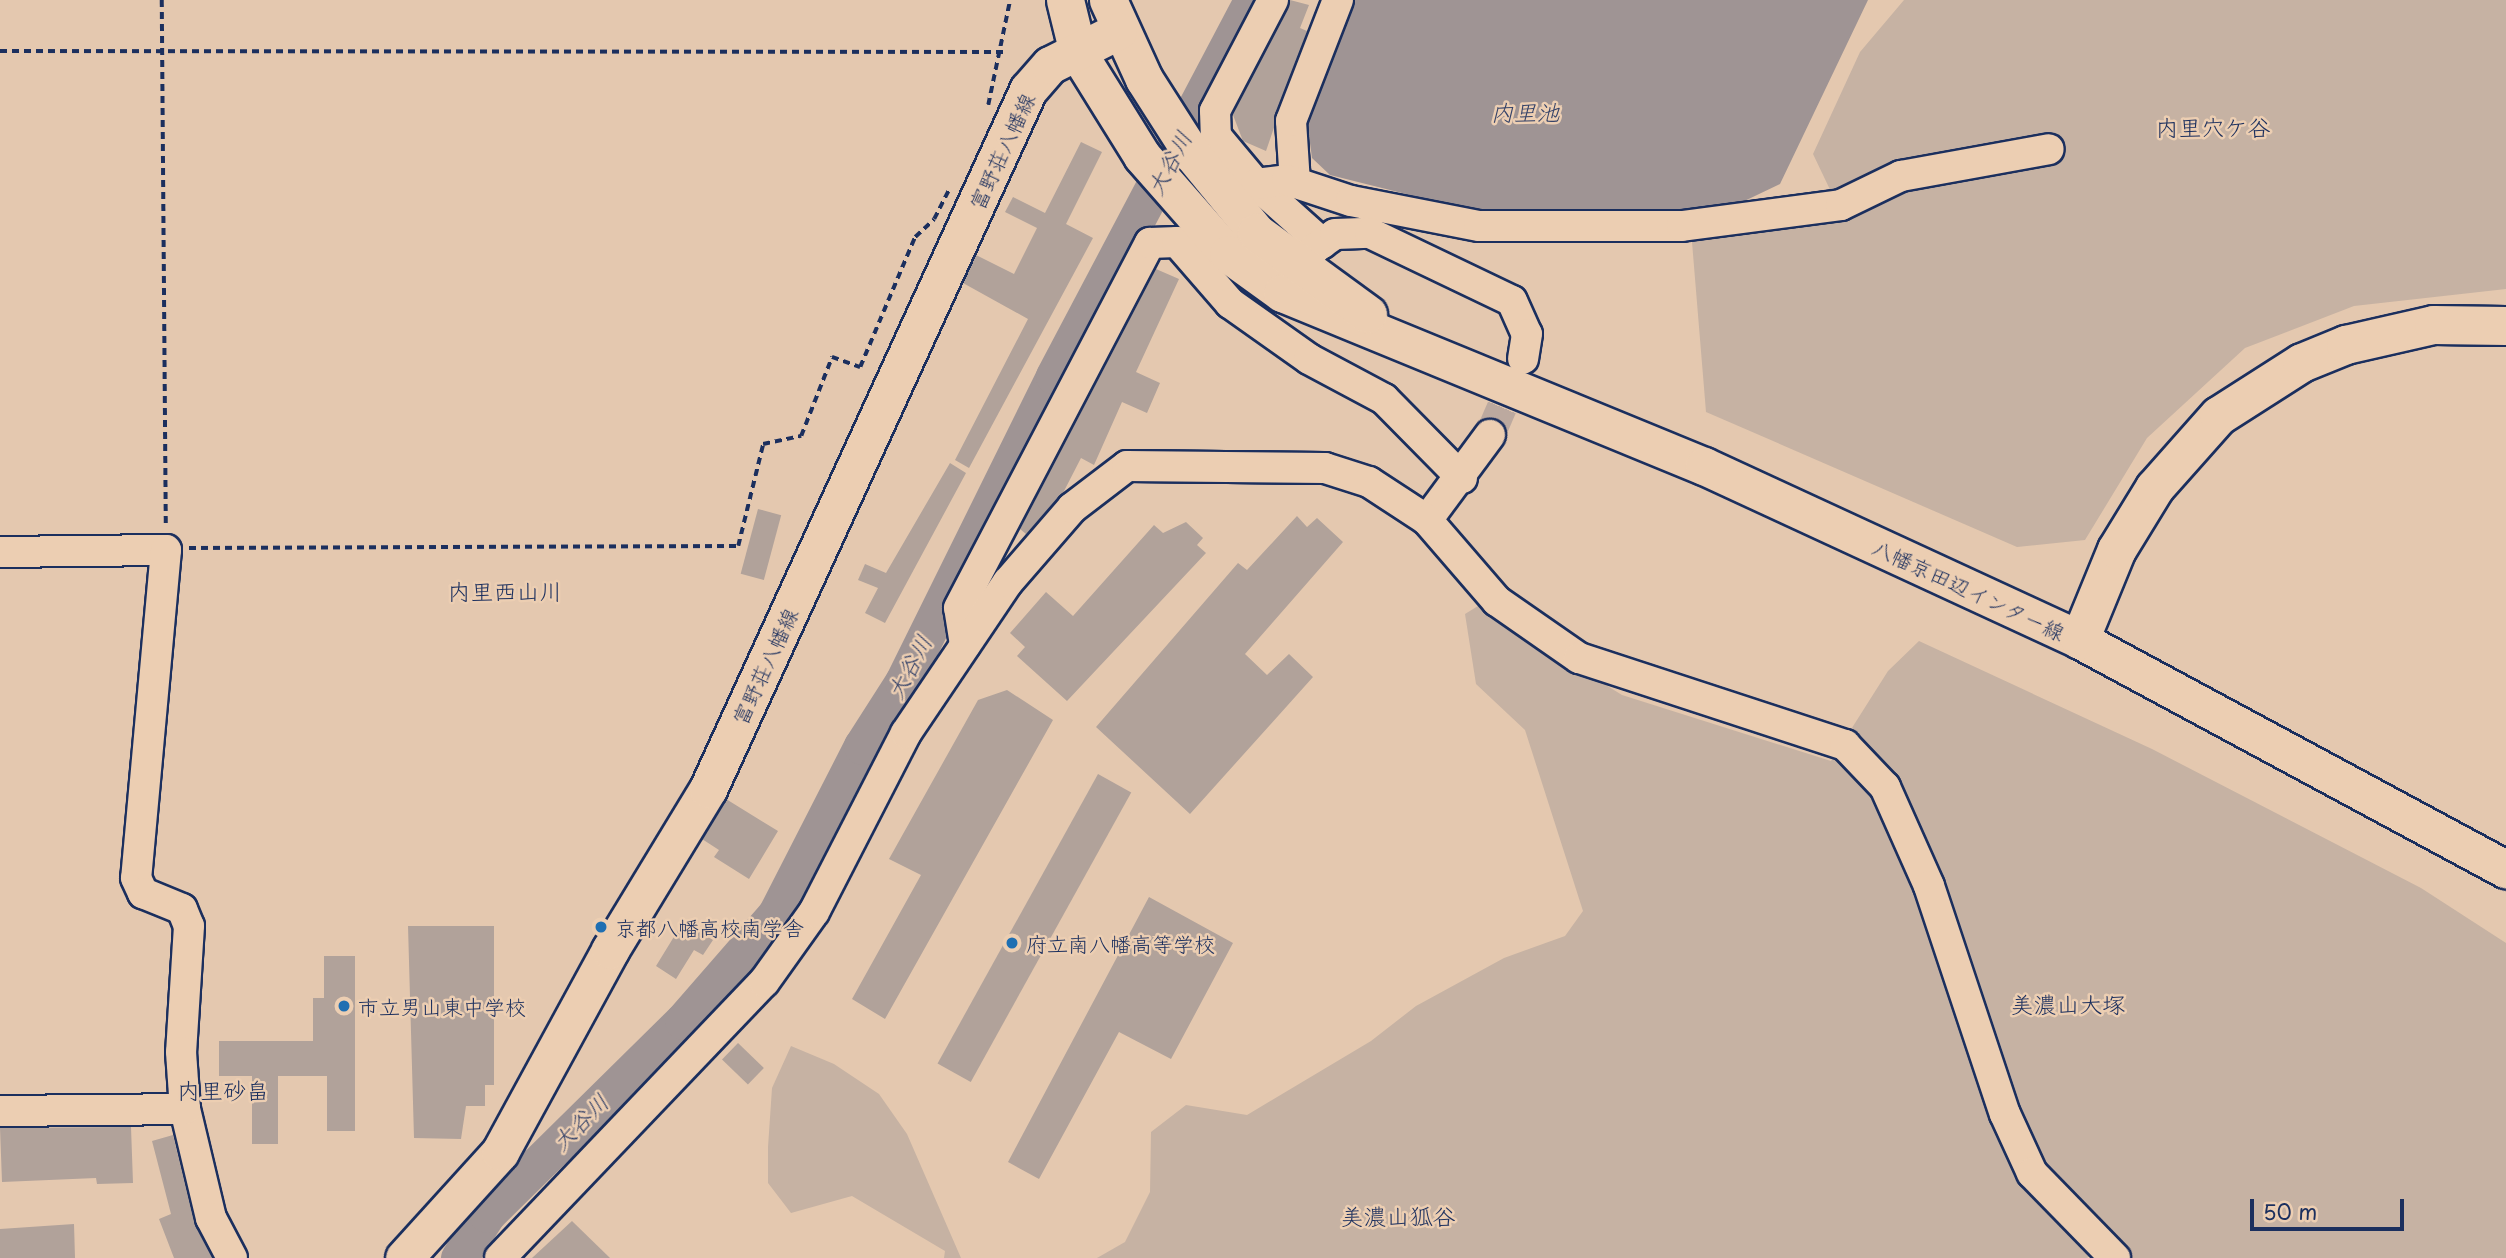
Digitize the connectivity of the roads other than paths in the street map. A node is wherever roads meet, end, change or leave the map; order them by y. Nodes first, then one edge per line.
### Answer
1 (1065, 0) edge
2 (1273, 0) edge
3 (1338, 0) edge
4 (1113, 15) edge
5 (1078, 53) junction
6 (2049, 149) dead end
7 (1295, 183) junction
8 (1256, 184) junction
9 (1302, 267) junction
10 (2506, 326) edge
11 (2506, 345) edge
12 (1523, 359) tunnel mouth
13 (1490, 435) tunnel mouth
14 (1462, 478) junction
15 (1427, 520) junction
16 (0, 552) edge
17 (2080, 640) junction
18 (965, 645) junction
19 (2506, 869) edge
20 (185, 1109) junction
21 (0, 1111) edge
22 (232, 1258) edge
23 (404, 1258) edge
24 (500, 1258) edge
25 (2115, 1258) edge

1 - 5 main road
2 - 8 street
3 - 7 street
4 - 5 main road, 富野荘八幡線
4 - 9 main road, 八幡京田辺インター線
5 - 9 main road, 八幡京田辺インター線
5 - 23 main road, 富野荘八幡線
6 - 7 street
7 - 8 street
8 - 9 street
9 - 12 street
9 - 17 main road, 八幡京田辺インター線
10 - 17 highway
11 - 17 highway
13 - 14 street
14 - 15 street
14 - 18 street
15 - 18 street
15 - 25 street
16 - 20 street
17 - 19 main road, 八幡京田辺インター線
18 - 24 street
20 - 21 street
20 - 22 street

